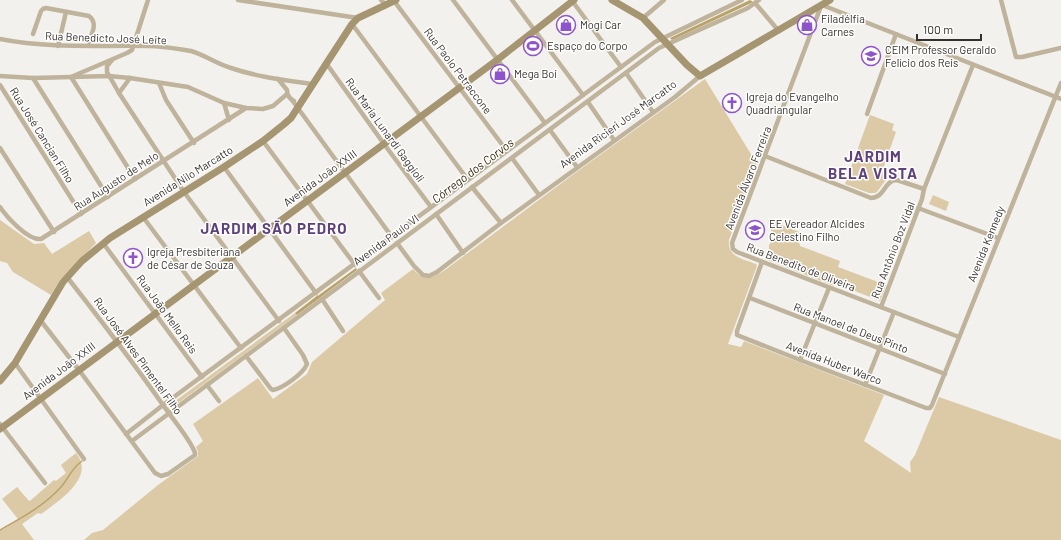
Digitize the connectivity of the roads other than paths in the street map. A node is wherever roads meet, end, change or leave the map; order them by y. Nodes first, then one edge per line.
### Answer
1 (148, 0) edge
2 (238, 0) edge
3 (453, 0) edge
4 (512, 0) edge
5 (575, 0) edge
6 (612, 0) edge
7 (664, 0) edge
8 (742, 0) edge
9 (759, 0) edge
10 (830, 0) edge
11 (1002, 0) edge
12 (395, 1) edge
13 (383, 2) edge
14 (755, 4) junction
15 (821, 5) junction
16 (66, 12) junction
17 (358, 18) junction
18 (643, 18) junction
19 (352, 24) junction
20 (778, 30) junction
21 (535, 31) junction
22 (33, 34) dead end
23 (896, 34) junction
24 (662, 38) junction
25 (0, 39) edge
26 (90, 42) dead end
27 (668, 45) junction
28 (58, 46) junction
29 (134, 47) junction
30 (1061, 48) edge
31 (112, 60) junction
32 (497, 60) junction
33 (326, 63) junction
34 (102, 64) junction
35 (973, 65) junction
36 (107, 66) junction
37 (621, 67) junction
38 (626, 73) junction
39 (0, 76) edge
40 (109, 76) junction
41 (700, 76) junction
42 (71, 77) junction
43 (33, 78) junction
44 (130, 78) junction
45 (278, 79) junction
46 (296, 81) junction
47 (159, 83) junction
48 (1061, 83) edge
49 (312, 84) junction
50 (0, 85) edge
51 (460, 88) junction
52 (287, 92) junction
53 (119, 93) junction
54 (583, 95) junction
55 (1056, 96) junction
56 (1061, 99) edge
57 (588, 102) junction
58 (224, 103) junction
59 (299, 105) junction
60 (246, 108) junction
61 (653, 112) junction
62 (867, 114) dead end
63 (421, 116) junction
64 (229, 120) junction
65 (545, 123) junction
66 (550, 130) junction
67 (614, 140) junction
68 (263, 141) junction
69 (194, 143) junction
70 (384, 144) junction
71 (0, 148) edge
72 (507, 151) junction
73 (765, 156) junction
74 (512, 158) junction
75 (164, 161) junction
76 (224, 167) junction
77 (577, 167) junction
78 (345, 172) junction
79 (135, 179) junction
80 (468, 180) junction
81 (472, 187) junction
82 (924, 189) junction
83 (184, 192) junction
84 (539, 195) junction
85 (108, 197) junction
86 (307, 200) junction
87 (0, 206) edge
88 (431, 207) junction
89 (918, 208) junction
90 (81, 214) junction
91 (436, 214) junction
92 (143, 217) junction
93 (501, 223) junction
94 (269, 229) junction
95 (54, 232) junction
96 (392, 237) junction
97 (998, 238) junction
98 (103, 243) junction
99 (397, 244) junction
100 (732, 244) joint
101 (463, 253) junction
102 (231, 257) junction
103 (762, 262) junction
104 (355, 264) junction
105 (359, 271) junction
106 (68, 277) junction
107 (193, 285) junction
108 (829, 288) junction
109 (316, 293) junction
110 (379, 298) dead end
111 (750, 298) junction
112 (322, 299) junction
113 (881, 307) junction
114 (894, 312) junction
115 (155, 313) junction
116 (41, 321) junction
117 (278, 321) junction
118 (815, 323) junction
119 (284, 328) junction
120 (343, 330) dead end
121 (959, 337) junction
122 (118, 342) junction
123 (241, 348) junction
124 (880, 349) junction
125 (246, 356) junction
126 (800, 360) junction
127 (15, 363) junction
128 (79, 370) junction
129 (945, 374) junction
130 (202, 377) junction
131 (0, 381) edge
132 (207, 385) junction
133 (865, 385) junction
134 (41, 399) junction
135 (218, 401) dead end
136 (163, 405) junction
137 (926, 408) joint
138 (169, 413) junction
139 (1, 427) edge
140 (126, 434) junction
141 (132, 441) junction
142 (84, 459) dead end
143 (44, 483) dead end

1 - 29 street
2 - 17 street
3 - 32 street
4 - 21 street
5 - 21 street, Avenida João XXIII
5 - 37 street
6 - 18 street
7 - 18 street
8 - 24 street, Avenida Paulo VI
9 - 14 street, Avenida Paulo VI
10 - 15 street, Avenida Ricieri José Marcatto
11 - 30 street
12 - 13 street, Avenida Nilo Marcatto
12 - 51 street, Rua Paolo Petraccone
13 - 17 street, Avenida Nilo Marcatto
14 - 20 street
14 - 27 street, Avenida Paulo VI
15 - 20 street, Avenida Ricieri José Marcatto
15 - 23 street
15 - 73 street, Avenida Álvaro Ferreira
16 - 22 street
16 - 26 street
16 - 28 street
17 - 19 street, Avenida Nilo Marcatto
18 - 24 street
19 - 33 street, Avenida Nilo Marcatto
19 - 63 street
20 - 41 street, Avenida Ricieri José Marcatto
21 - 32 street, Avenida João XXIII
21 - 54 street
23 - 35 street
23 - 62 street
24 - 27 street
24 - 37 street, Avenida Paulo VI
25 - 28 street, Rua Benedicto José Leite
27 - 38 street, Avenida Paulo VI
27 - 41 street
28 - 29 street, Rua Benedicto José Leite
29 - 31 street
29 - 45 street, Rua Benedicto José Leite
31 - 34 street
31 - 36 street
32 - 51 street, Avenida João XXIII
32 - 65 street
33 - 49 street, Avenida Nilo Marcatto
33 - 70 street, Rua Maria Lunardi Gaggioli
34 - 36 street
34 - 42 street
35 - 55 street
35 - 82 street, Rua Antônio Boz Vidal
36 - 40 street
37 - 54 street, Avenida Paulo VI
38 - 57 street, Avenida Paulo VI
38 - 61 street
39 - 43 street
40 - 42 street
40 - 44 street
40 - 53 street
41 - 61 street, Avenida Ricieri José Marcatto
42 - 43 street
42 - 79 street
43 - 85 street
44 - 47 street
44 - 53 street
45 - 46 street, Rua Benedicto José Leite
45 - 52 street
46 - 49 street, Rua Benedicto José Leite
46 - 52 street
47 - 58 street
47 - 69 street
48 - 55 street, Avenida Kennedy
49 - 59 street, Avenida Nilo Marcatto
50 - 90 street, Rua José Cancian Filho
51 - 63 street, Avenida João XXIII
51 - 72 street, Rua Paolo Petraccone
52 - 59 street
52 - 60 street
53 - 75 street
54 - 65 street, Avenida Paulo VI
55 - 56 street
55 - 97 street, Avenida Kennedy
57 - 66 street, Avenida Paulo VI
57 - 67 street
58 - 60 street
58 - 64 street
59 - 68 street, Avenida Nilo Marcatto
59 - 78 street
60 - 64 street, Rua Augusto de Melo
61 - 67 street, Avenida Ricieri José Marcatto
63 - 70 street, Avenida João XXIII
63 - 80 street
64 - 69 street, Rua Augusto de Melo
65 - 72 street, Avenida Paulo VI
66 - 74 street, Avenida Paulo VI
66 - 77 street
67 - 77 street, Avenida Ricieri José Marcatto
68 - 76 street, Avenida Nilo Marcatto
68 - 86 street
69 - 75 street, Rua Augusto de Melo
70 - 78 street, Avenida João XXIII
70 - 88 street, Rua Maria Lunardi Gaggioli
71 - 95 street
72 - 80 street, Avenida Paulo VI
73 - 82 street
73 - 100 street, Avenida Álvaro Ferreira
74 - 81 street, Avenida Paulo VI
74 - 84 street
75 - 79 street, Rua Augusto de Melo
75 - 83 street
76 - 83 street, Avenida Nilo Marcatto
76 - 94 street
77 - 84 street, Avenida Ricieri José Marcatto
78 - 86 street, Avenida João XXIII
78 - 96 street
79 - 85 street, Rua Augusto de Melo
80 - 88 street, Avenida Paulo VI
81 - 91 street, Avenida Paulo VI
81 - 93 street
82 - 89 street, Rua Antônio Boz Vidal
83 - 92 street, Avenida Nilo Marcatto
83 - 102 street
84 - 93 street, Avenida Ricieri José Marcatto
85 - 90 street, Rua Augusto de Melo
86 - 94 street, Avenida João XXIII
86 - 104 street
87 - 95 street, Rua Augusto de Melo
88 - 96 street, Avenida Paulo VI
89 - 97 street
89 - 113 street, Rua Antônio Boz Vidal
90 - 95 street, Rua Augusto de Melo
91 - 99 street, Avenida Paulo VI
91 - 101 street
92 - 98 street, Avenida Nilo Marcatto
92 - 107 street
93 - 101 street, Avenida Ricieri José Marcatto
94 - 102 street, Avenida João XXIII
94 - 109 street
96 - 104 street, Avenida Paulo VI
97 - 121 street, Avenida Kennedy
98 - 106 street, Avenida Nilo Marcatto
98 - 115 street, Rua João Mello Reis
99 - 101 street, Avenida Ricieri José Marcatto
99 - 105 street, Avenida Paulo VI
100 - 103 street, Rua Benedito de Oliveira
102 - 107 street, Avenida João XXIII
102 - 117 street
103 - 108 street, Rua Benedito de Oliveira
103 - 111 street
104 - 109 street, Avenida Paulo VI
105 - 110 street
105 - 112 street, Avenida Paulo VI
106 - 116 street, Avenida Nilo Marcatto
106 - 122 street, Rua José Alves Pimentel Filho
107 - 115 street, Avenida João XXIII
107 - 123 street
108 - 113 street, Rua Benedito de Oliveira
108 - 118 street
109 - 117 street, Avenida Paulo VI
111 - 118 street, Rua Manoel de Deus Pinto
111 - 126 street, Avenida Huber Warco
112 - 119 street, Avenida Paulo VI
112 - 120 street
113 - 114 street, Rua Benedito de Oliveira
114 - 121 street, Rua Benedito de Oliveira
114 - 124 street
115 - 122 street, Avenida João XXIII
115 - 130 street, Rua João Mello Reis
116 - 127 street, Avenida Nilo Marcatto
116 - 128 street
117 - 123 street, Avenida Paulo VI
118 - 124 street, Rua Manoel de Deus Pinto
118 - 126 street
119 - 125 street, Avenida Paulo VI
119 - 125 street
121 - 129 street, Avenida Kennedy
122 - 128 street, Avenida João XXIII
122 - 136 street, Rua José Alves Pimentel Filho
123 - 130 street, Avenida Paulo VI
124 - 129 street, Rua Manoel de Deus Pinto
124 - 133 street
125 - 132 street, Avenida Paulo VI
126 - 133 street, Avenida Huber Warco
127 - 131 street, Avenida Nilo Marcatto
127 - 134 street
128 - 134 street, Avenida João XXIII
128 - 140 street
129 - 137 street, Avenida Kennedy
130 - 136 street, Avenida Paulo VI
132 - 135 street
132 - 138 street, Avenida Paulo VI
133 - 137 street, Avenida Huber Warco
134 - 139 street, Avenida João XXIII
134 - 142 street
136 - 138 street, Rua José Alves Pimentel Filho
136 - 140 street, Avenida Paulo VI
138 - 141 street, Avenida Paulo VI
138 - 141 street, Rua José Alves Pimentel Filho
139 - 143 street
140 - 141 street

